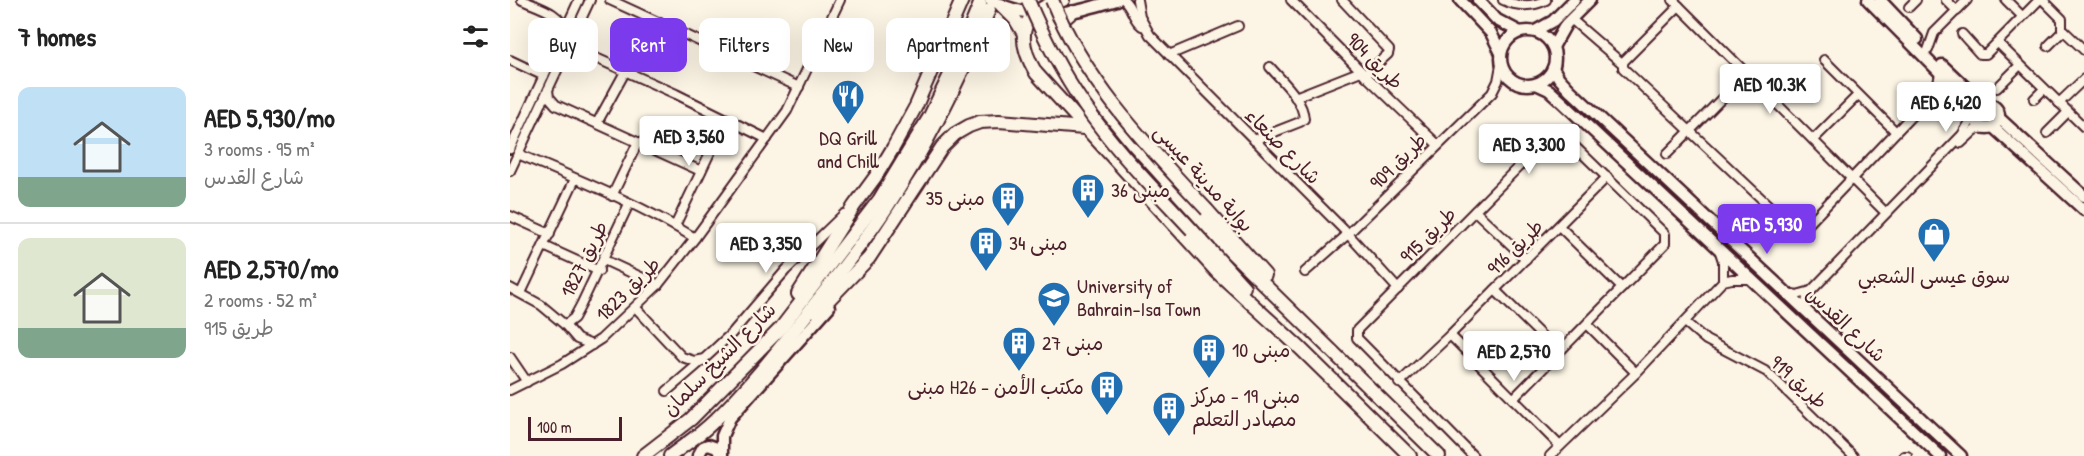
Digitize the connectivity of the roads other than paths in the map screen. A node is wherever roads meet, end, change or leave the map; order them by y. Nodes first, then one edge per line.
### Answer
1 (522, 0) edge
2 (598, 0) edge
3 (610, 0) edge
4 (840, 0) edge
5 (953, 0) edge
6 (962, 0) edge
7 (1052, 0) edge
8 (1063, 0) edge
9 (1116, 0) edge
10 (1124, 0) edge
11 (1137, 0) edge
12 (1342, 0) edge
13 (1460, 0) edge
14 (1478, 0) edge
15 (1503, 0) edge
16 (1546, 0) edge
17 (1574, 0) edge
18 (1590, 0) edge
19 (1868, 0) edge
20 (1880, 0) edge
21 (1916, 0) edge
22 (1946, 0) edge
23 (1967, 0) edge
24 (2006, 0) edge
25 (2041, 0) edge
26 (579, 1) edge
27 (1297, 2) edge
28 (1676, 3) edge
29 (2053, 3) edge
30 (588, 4) edge
31 (990, 5) edge
32 (1909, 7) dead end
33 (1034, 8) edge
34 (1957, 10) junction
35 (1071, 12) junction
36 (555, 16) junction
37 (2022, 16) junction
38 (557, 18) edge
39 (571, 18) edge
40 (952, 18) edge
41 (955, 18) edge
42 (1571, 19) junction
43 (1238, 26) dead end
44 (1144, 27) junction
45 (2063, 31) junction
46 (1520, 32) junction
47 (1535, 32) junction
48 (1934, 33) junction
49 (1024, 34) junction
50 (1962, 34) dead end
51 (1055, 36) junction
52 (1916, 38) junction
53 (1998, 43) junction
54 (2048, 46) dead end
55 (1553, 47) junction
56 (1928, 50) junction
57 (2084, 50) edge
58 (1500, 53) junction
59 (1170, 55) junction
60 (510, 60) edge
61 (1824, 60) dead end
62 (1623, 64) junction
63 (1501, 65) junction
64 (2020, 65) junction
65 (1270, 67) dead end
66 (1553, 68) junction
67 (546, 72) edge
68 (625, 72) joint
69 (931, 72) edge
70 (1363, 73) junction
71 (1940, 73) junction
72 (1746, 74) junction
73 (544, 76) junction
74 (2084, 78) edge
75 (1536, 84) junction
76 (1952, 86) junction
77 (799, 87) junction
78 (1997, 88) dead end
79 (1937, 89) junction
80 (2044, 89) junction
81 (548, 90) junction
82 (1089, 90) junction
83 (1858, 94) junction
84 (1295, 97) junction
85 (2034, 99) dead end
86 (2059, 103) junction
87 (556, 105) junction
88 (1978, 109) junction
89 (1070, 112) junction
90 (2068, 112) junction
91 (726, 119) junction
92 (597, 123) junction
93 (1992, 124) junction
94 (1040, 125) junction
95 (2083, 126) edge
96 (530, 128) junction
97 (1084, 128) junction
98 (519, 130) junction
99 (1690, 131) junction
100 (1896, 132) junction
101 (2047, 134) dead end
102 (766, 139) junction
103 (510, 140) edge
104 (1254, 140) junction
105 (1813, 140) junction
106 (638, 142) junction
107 (1438, 145) junction
108 (510, 149) edge
109 (518, 154) junction
110 (1667, 154) dead end
111 (1936, 162) junction
112 (510, 171) edge
113 (701, 171) junction
114 (1607, 177) junction
115 (1852, 178) junction
116 (575, 179) junction
117 (612, 196) junction
118 (2084, 196) edge
119 (629, 204) junction
120 (854, 206) junction
121 (2084, 210) edge
122 (1475, 211) junction
123 (1886, 213) junction
124 (510, 216) edge
125 (675, 226) junction
126 (1558, 226) junction
127 (550, 234) junction
128 (1348, 234) junction
129 (695, 238) junction
130 (544, 246) junction
131 (1718, 248) junction
132 (869, 258) junction
133 (1526, 259) junction
134 (604, 260) junction
135 (598, 271) junction
136 (1305, 272) dead end
137 (1752, 280) junction
138 (1723, 281) junction
139 (658, 285) junction
140 (510, 288) edge
141 (1622, 288) junction
142 (1398, 289) junction
143 (1495, 290) junction
144 (1811, 291) junction
145 (521, 293) junction
146 (1787, 293) junction
147 (636, 308) junction
148 (1805, 310) junction
149 (1685, 322) junction
150 (1587, 324) junction
151 (565, 325) junction
152 (1450, 335) junction
153 (575, 337) junction
154 (592, 345) junction
155 (1300, 348) junction
156 (1558, 353) junction
157 (775, 354) junction
158 (510, 357) edge
159 (574, 357) junction
160 (704, 359) junction
161 (1348, 368) junction
162 (738, 371) junction
163 (1636, 373) junction
164 (527, 382) junction
165 (1399, 383) junction
166 (510, 390) edge
167 (667, 391) dead end
168 (1513, 399) junction
169 (1560, 446) junction
170 (643, 456) edge
171 (670, 456) edge
172 (698, 456) edge
173 (721, 456) edge
174 (1410, 456) edge
175 (1439, 456) edge
176 (1473, 456) edge
177 (1550, 456) edge
178 (1853, 456) edge
179 (1940, 456) edge
180 (1961, 456) edge

1 - 36 street
2 - 30 street
3 - 77 street
4 - 77 street, طريق 1823
5 - 40 main road
6 - 41 main road
7 - 161 main road, بوابة مدينة عيسى, bridge
8 - 33 main road
9 - 35 main road
10 - 44 street, شارع صنعاء
11 - 44 street, شارع صنعاء
12 - 70 street
13 - 58 main road
14 - 46 main road
15 - 16 street
17 - 47 main road
18 - 42 main road
19 - 71 main road
20 - 52 main road
21 - 32 street
22 - 34 street
23 - 34 street
24 - 37 street
25 - 29 street
25 - 37 street
26 - 36 street
26 - 39 street
27 - 70 street, طريق 904
28 - 62 street
28 - 72 street
29 - 45 street
30 - 81 street
31 - 33 main road
31 - 49 main road
31 - 157 main road, شارع الشيخ سلمان
31 - 162 main road, شارع الشيخ سلمان
33 - 35 main road
33 - 49 main road
33 - 51 main road
33 - 155 main road, bridge
34 - 48 street
35 - 51 main road
36 - 38 street
37 - 53 street
42 - 55 main road
42 - 62 street
43 - 59 street
44 - 59 street, شارع صنعاء
45 - 54 street
45 - 57 street
46 - 47 main road
46 - 58 main road
47 - 55 main road
48 - 52 street
48 - 56 street
49 - 89 main road
50 - 53 street
51 - 82 main road
52 - 56 main road
53 - 64 street
55 - 66 main road
56 - 88 main road
58 - 63 main road
59 - 104 street, شارع صنعاء
60 - 73 street
61 - 83 street
62 - 99 street
63 - 75 main road
63 - 107 street, طريق 909
64 - 78 street
64 - 80 street
65 - 84 street
66 - 75 main road
66 - 146 main road, شارع القدس
67 - 73 street
68 - 91 street
68 - 92 street
69 - 120 main road
70 - 84 street
70 - 107 street, طريق 904
71 - 76 main road
71 - 79 street
72 - 99 street
72 - 105 street
73 - 98 street
74 - 86 street
75 - 131 main road, شارع القدس
76 - 79 street
76 - 88 main road
77 - 102 street, طريق 1823
79 - 100 street
80 - 85 street
80 - 86 street
81 - 87 street
81 - 96 street
82 - 89 main road
82 - 161 main road
83 - 100 street
83 - 105 street
84 - 104 street
86 - 90 street
87 - 92 street
87 - 96 street
88 - 93 main road
88 - 93 main road
88 - 111 street
89 - 94 main road
89 - 97 main road
90 - 95 street
90 - 101 street
91 - 102 street
91 - 113 street
92 - 106 street
93 - 111 street
93 - 118 main road
93 - 121 main road
94 - 97 main road
94 - 132 main road
96 - 109 street
97 - 155 main road
98 - 103 street
98 - 108 street
99 - 110 street
99 - 115 street
100 - 115 street
102 - 129 street, طريق 1823
104 - 128 street, شارع صنعاء
105 - 115 street
106 - 113 street
106 - 117 street
107 - 128 street, طريق 909
109 - 112 street
109 - 116 street
111 - 123 street
113 - 125 street
114 - 122 street, طريق 915
114 - 126 street, طريق 916
114 - 141 street, طريق 915
115 - 123 street
116 - 117 street
116 - 127 street
117 - 119 street
119 - 125 street
119 - 134 street, طريق 1827
120 - 160 street
120 - 162 main road
122 - 133 street
122 - 142 street, طريق 915
123 - 144 street
124 - 127 street
125 - 129 street
126 - 133 street, طريق 916
126 - 141 street, طريق 916
127 - 130 street
128 - 136 street, طريق 909
128 - 142 street, شارع صنعاء
129 - 139 street, طريق 1823
130 - 135 street
130 - 145 street
131 - 137 main road, شارع القدس
131 - 138 street
132 - 157 main road
132 - 173 main road
133 - 143 street, طريق 916
134 - 135 street, طريق 1827
134 - 139 street
135 - 151 street, طريق 1827
137 - 138 street
137 - 179 main road, شارع القدس
138 - 149 street
139 - 147 street, طريق 1823
140 - 145 street
141 - 150 street, طريق 915
142 - 165 street, طريق 915
143 - 152 street, طريق 916
143 - 156 street, طريق 916
144 - 146 street
144 - 148 street
145 - 151 street
146 - 148 main road, شارع القدس
147 - 154 street, طريق 1823
147 - 160 street
148 - 180 main road, شارع القدس
149 - 163 street
149 - 178 street, طريق 919
150 - 156 street, طريق 915
150 - 163 street
151 - 153 street
152 - 165 street, طريق 916
152 - 168 street
153 - 154 street
153 - 159 street
154 - 159 street, طريق 1823
155 - 174 main road
156 - 168 street, طريق 915
157 - 171 main road, شارع الشيخ سلمان
158 - 164 street
159 - 164 street, طريق 1823
160 - 167 street
161 - 175 main road
162 - 170 main road, شارع الشيخ سلمان
163 - 169 street
164 - 166 street, طريق 1823
165 - 176 street, طريق 915
168 - 169 street
169 - 177 street
172 - 173 main road

